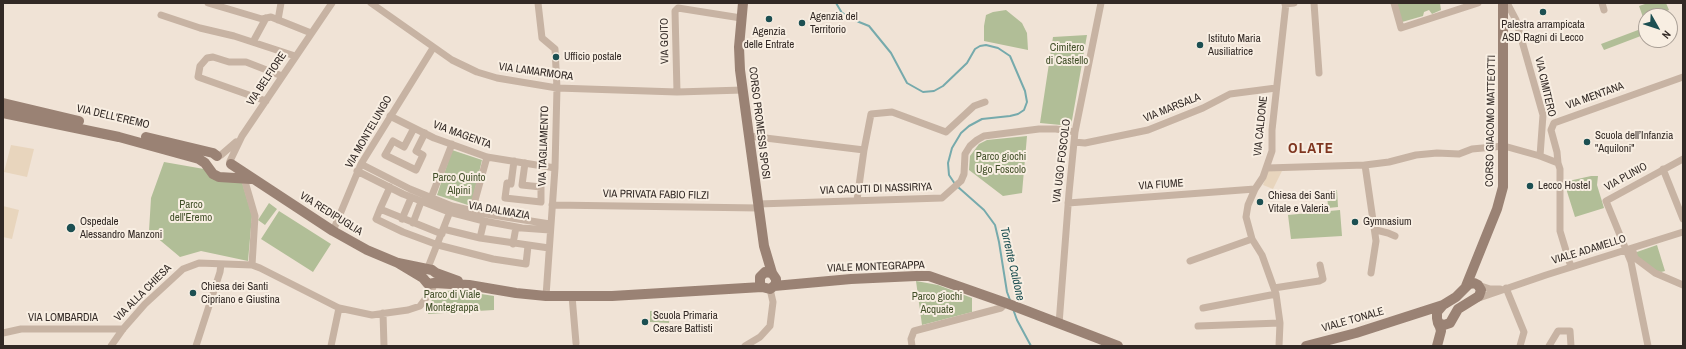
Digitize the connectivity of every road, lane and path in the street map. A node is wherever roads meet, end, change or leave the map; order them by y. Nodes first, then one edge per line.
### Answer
1 (208, 3) edge
2 (281, 3) edge
3 (332, 3) edge
4 (371, 3) edge
5 (538, 3) edge
6 (743, 3) edge
7 (1100, 3) edge
8 (1294, 3) edge
9 (1314, 3) edge
10 (1394, 3) edge
11 (1478, 3) edge
12 (1503, 3) edge
13 (1506, 3) edge
14 (1286, 4) edge
15 (161, 16) dead end
16 (266, 18) junction
17 (741, 18) junction
18 (278, 20) junction
19 (311, 33) junction
20 (253, 42) junction
21 (433, 48) junction
22 (295, 56) junction
23 (1319, 73) dead end
24 (282, 76) junction
25 (1683, 77) edge
26 (557, 88) junction
27 (1276, 88) junction
28 (743, 90) junction
29 (677, 92) junction
30 (266, 101) junction
31 (985, 102) dead end
32 (3, 103) edge
33 (3, 113) edge
34 (390, 116) junction
35 (414, 128) junction
36 (1075, 132) junction
37 (425, 133) junction
38 (242, 136) junction
39 (749, 136) junction
40 (1074, 142) junction
41 (452, 144) junction
42 (1499, 147) junction
43 (864, 150) junction
44 (219, 156) junction
45 (1540, 156) junction
46 (487, 157) junction
47 (1683, 159) edge
48 (514, 161) junction
49 (231, 162) junction
50 (525, 163) junction
51 (1558, 163) junction
52 (1366, 165) junction
53 (359, 167) junction
54 (555, 168) junction
55 (1266, 168) junction
56 (1663, 169) junction
57 (210, 170) junction
58 (224, 177) junction
59 (249, 178) junction
60 (390, 187) junction
61 (1255, 189) junction
62 (411, 198) junction
63 (431, 198) junction
64 (857, 200) junction
65 (421, 202) junction
66 (1068, 203) junction
67 (552, 205) junction
68 (758, 206) junction
69 (380, 209) junction
70 (451, 209) junction
71 (472, 212) junction
72 (402, 219) junction
73 (1683, 219) edge
74 (484, 221) junction
75 (413, 223) junction
76 (516, 227) junction
77 (550, 227) junction
78 (1376, 230) junction
79 (333, 231) junction
80 (442, 231) junction
81 (1683, 232) edge
82 (1395, 236) dead end
83 (480, 238) junction
84 (1252, 239) junction
85 (513, 244) junction
86 (528, 246) junction
87 (437, 247) junction
88 (549, 248) junction
89 (1628, 249) junction
90 (1477, 258) junction
91 (1190, 261) dead end
92 (221, 264) junction
93 (252, 265) junction
94 (1320, 265) dead end
95 (1571, 267) junction
96 (1371, 273) dead end
97 (429, 277) junction
98 (769, 281) junction
99 (1478, 285) junction
100 (1683, 285) edge
101 (1466, 286) junction
102 (1504, 288) junction
103 (1275, 291) junction
104 (546, 296) junction
105 (572, 296) junction
106 (1476, 299) junction
107 (1007, 304) junction
108 (1443, 305) junction
109 (339, 308) junction
110 (1203, 308) dead end
111 (382, 313) junction
112 (1406, 317) junction
113 (1437, 321) junction
114 (1280, 323) junction
115 (1450, 323) junction
116 (1059, 324) junction
117 (1198, 326) dead end
118 (123, 329) junction
119 (3, 333) edge
120 (576, 344) dead end
121 (111, 346) edge
122 (196, 346) edge
123 (330, 346) edge
124 (384, 346) edge
125 (744, 346) edge
126 (912, 346) edge
127 (1118, 346) edge
128 (1279, 346) edge
129 (1306, 346) edge
130 (1437, 346) edge
131 (1444, 346) edge
132 (1520, 346) edge
133 (1549, 346) edge
134 (1571, 346) edge
135 (1648, 346) edge

1 - 16 street
2 - 18 street
3 - 19 street, VIA BELFIORE
4 - 21 street, VIA LAMARMORA
5 - 26 street, VIA TAGLIAMENTO
6 - 17 main road, CORSO PROMESSI SPOSI
7 - 36 street, VIA UGO FOSCOLO
8 - 14 street
9 - 23 street
10 - 11 street
12 - 42 main road, CORSO GIACOMO MATTEOTTI
13 - 45 street, VIA CIMITERO
14 - 27 street, VIA CALDONE
15 - 20 street
16 - 18 street
16 - 20 street
17 - 28 main road, CORSO PROMESSI SPOSI
17 - 29 street, VIA GOITO
18 - 19 street
19 - 22 street, VIA BELFIORE
20 - 22 street
21 - 26 street, VIA LAMARMORA
21 - 34 street, VIA MONTELUNGO
22 - 24 street, VIA BELFIORE
24 - 30 street, VIA BELFIORE
24 - 30 street
25 - 51 street, VIA MENTANA
26 - 29 street, VIA LAMARMORA
26 - 54 street, VIA TAGLIAMENTO
27 - 40 street, VIA MARSALA
27 - 55 street, VIA CALDONE
28 - 29 street, VIA LAMARMORA
28 - 39 main road, CORSO PROMESSI SPOSI
30 - 38 street, VIA BELFIORE
31 - 43 street
32 - 44 main road, VIA DELL'EREMO
33 - 57 main road, VIA DELL'EREMO
34 - 35 street, VIA MAGENTA
34 - 53 street, VIA MONTELUNGO
35 - 37 street, VIA MAGENTA
35 - 37 street
36 - 40 street, VIA UGO FOSCOLO
36 - 64 street, VIA CADUTI DI NASSIRIYA
37 - 41 street, VIA MAGENTA
38 - 44 street, VIA BELFIORE
38 - 49 street, VIA BELFIORE
39 - 43 street
39 - 68 main road, CORSO PROMESSI SPOSI
40 - 66 street, VIA UGO FOSCOLO
41 - 46 street, VIA MAGENTA
41 - 63 street
42 - 45 street
42 - 52 street
42 - 90 main road, CORSO GIACOMO MATTEOTTI
43 - 64 street
44 - 49 main road, VIA DELL'EREMO
44 - 57 main road
45 - 51 street
46 - 48 street, VIA MAGENTA
46 - 71 street
47 - 56 street, VIA PLINIO
48 - 50 street, VIA MAGENTA
48 - 50 street
49 - 58 main road
49 - 59 main road, VIA REDIPUGLIA
50 - 54 street, VIA MAGENTA
51 - 95 street, VIA MENTANA
52 - 55 street
52 - 78 street
53 - 60 street, VIA DALMAZIA
53 - 63 street, VIA DALMAZIA
53 - 79 street, VIA MONTELUNGO
54 - 67 street, VIA TAGLIAMENTO
55 - 61 street, VIA CALDONE
56 - 73 street
56 - 89 street, VIA PLINIO
57 - 58 main road, VIA DELL'EREMO
58 - 59 main road
59 - 79 main road, VIA REDIPUGLIA
59 - 93 street
60 - 62 street, VIA DALMAZIA
60 - 69 street
61 - 66 street, VIA FIUME
61 - 84 street, VIA CALDONE
62 - 65 street, VIA DALMAZIA
62 - 72 street
63 - 70 street, VIA DALMAZIA
64 - 68 street, VIA CADUTI DI NASSIRIYA
65 - 70 street, VIA DALMAZIA
65 - 75 street
66 - 116 street, VIA UGO FOSCOLO
67 - 68 street, VIA PRIVATA FABIO FILZI
67 - 77 street, VIA TAGLIAMENTO
68 - 98 main road, CORSO PROMESSI SPOSI
69 - 72 street
69 - 87 street
70 - 71 street, VIA DALMAZIA
70 - 74 street, VIA DALMAZIA
70 - 80 street
71 - 77 street, VIA DALMAZIA
72 - 75 street
74 - 76 street, VIA DALMAZIA
74 - 83 street
75 - 80 street
76 - 77 street, VIA DALMAZIA
76 - 85 street
77 - 88 street, VIA TAGLIAMENTO
78 - 82 street
78 - 96 street
79 - 97 main road, VIA REDIPUGLIA
80 - 83 street
80 - 87 street
81 - 89 street, VIALE ADAMELLO
83 - 85 street
84 - 91 street
84 - 103 street, VIA CALDONE
85 - 86 street
86 - 87 street
86 - 88 street
87 - 97 street
88 - 104 street, VIA TAGLIAMENTO
89 - 95 street, VIALE ADAMELLO
89 - 100 street
89 - 135 street
90 - 99 main road, CORSO GIACOMO MATTEOTTI
90 - 101 main road, CORSO GIACOMO MATTEOTTI
92 - 93 street, VIA ALLA CHIESA
92 - 118 street, VIA ALLA CHIESA
92 - 122 street
93 - 109 street
94 - 103 street
95 - 102 street, VIALE ADAMELLO
97 - 104 main road, VIALE MONTEGRAPPA
97 - 111 street
98 - 105 main road, VIALE MONTEGRAPPA
98 - 107 main road, VIALE MONTEGRAPPA
98 - 125 street, CORSO PROMESSI SPOSI
99 - 101 main road
99 - 102 street, VIALE ADAMELLO
99 - 106 main road, CORSO GIACOMO MATTEOTTI
101 - 108 main road
102 - 106 street, VIALE ADAMELLO
102 - 132 street
103 - 110 street
103 - 114 street, VIA CALDONE
104 - 105 main road, VIALE MONTEGRAPPA
105 - 120 street
106 - 115 main road
107 - 116 main road, VIALE MONTEGRAPPA
107 - 126 street
108 - 112 main road, VIALE TONALE
108 - 113 main road
109 - 111 street
109 - 123 street
111 - 124 street
112 - 113 main road, VIALE TONALE
112 - 129 main road, VIALE TONALE
113 - 115 main road, VIALE TONALE
113 - 130 main road
114 - 117 street
114 - 128 street, VIA CALDONE
115 - 131 main road
116 - 127 main road
118 - 119 street, VIA LOMBARDIA
118 - 121 street, VIA ALLA CHIESA
133 - 134 street

